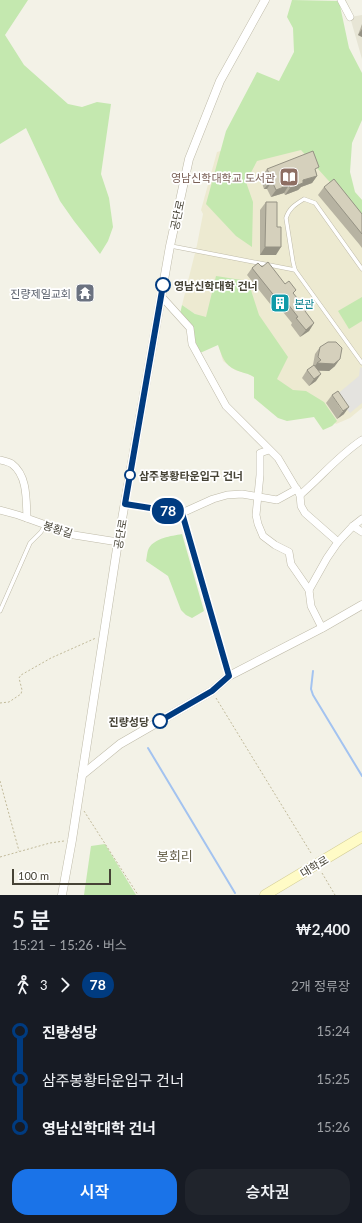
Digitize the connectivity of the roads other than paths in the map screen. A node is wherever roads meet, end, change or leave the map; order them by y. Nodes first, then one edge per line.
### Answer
1 (265, 0) edge
2 (341, 0) edge
3 (350, 17) dead end
4 (170, 246) junction
5 (362, 269) edge
6 (295, 270) junction
7 (161, 296) junction
8 (362, 363) edge
9 (362, 440) edge
10 (269, 450) junction
11 (0, 460) edge
12 (299, 492) junction
13 (259, 496) junction
14 (125, 504) junction
15 (0, 510) edge
16 (182, 513) junction
17 (27, 518) junction
18 (362, 519) edge
19 (45, 525) junction
20 (353, 526) junction
21 (362, 532) edge
22 (118, 542) junction
23 (338, 542) junction
24 (309, 590) junction
25 (361, 609) edge
26 (0, 611) edge
27 (322, 628) junction
28 (229, 676) junction
29 (82, 775) junction
30 (362, 837) edge
31 (62, 895) edge
32 (265, 895) edge

1 - 4 street, 공단로
2 - 3 street
4 - 6 lane
4 - 7 street, 공단로
5 - 6 lane
6 - 8 lane
7 - 10 street
7 - 14 street, 공단로
9 - 12 street
10 - 12 street
10 - 13 street
11 - 17 street
12 - 13 street
12 - 23 street
13 - 16 street
13 - 24 street
14 - 16 street
14 - 22 street, 공단로
15 - 17 street, 봉황길
16 - 28 street
17 - 19 street, 봉황길
18 - 20 street
19 - 22 street, 봉황길
19 - 26 lane
20 - 21 street
20 - 23 street
22 - 29 street, 공단로
23 - 24 street
24 - 27 street
25 - 27 street
27 - 28 street
28 - 29 street
29 - 31 street, 공단로
30 - 32 main road, 대학로

